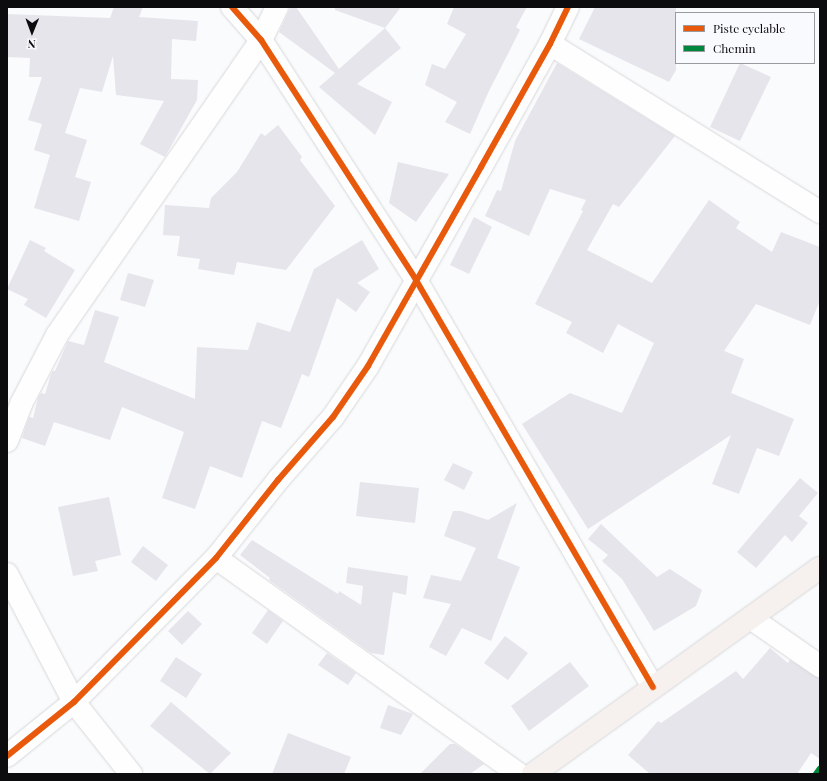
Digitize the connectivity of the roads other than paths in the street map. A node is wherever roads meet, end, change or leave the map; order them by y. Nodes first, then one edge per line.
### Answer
1 (232, 7) edge
2 (277, 7) edge
3 (568, 7) edge
4 (261, 40) junction
5 (550, 44) junction
6 (820, 212) edge
7 (416, 280) junction
8 (7, 441) edge
9 (216, 558) junction
10 (820, 568) edge
11 (7, 574) edge
12 (752, 619) junction
13 (820, 666) edge
14 (653, 687) junction
15 (74, 702) junction
16 (7, 756) edge
17 (131, 774) edge
18 (520, 774) edge
19 (532, 774) edge

1 - 4 street
2 - 4 street
3 - 5 street
4 - 7 street
4 - 8 street
5 - 6 street
5 - 7 street
7 - 9 street
7 - 14 street
9 - 15 street
9 - 18 street
10 - 12 main road
11 - 15 street
12 - 13 street
12 - 14 main road
14 - 19 main road
15 - 16 street
15 - 17 street

